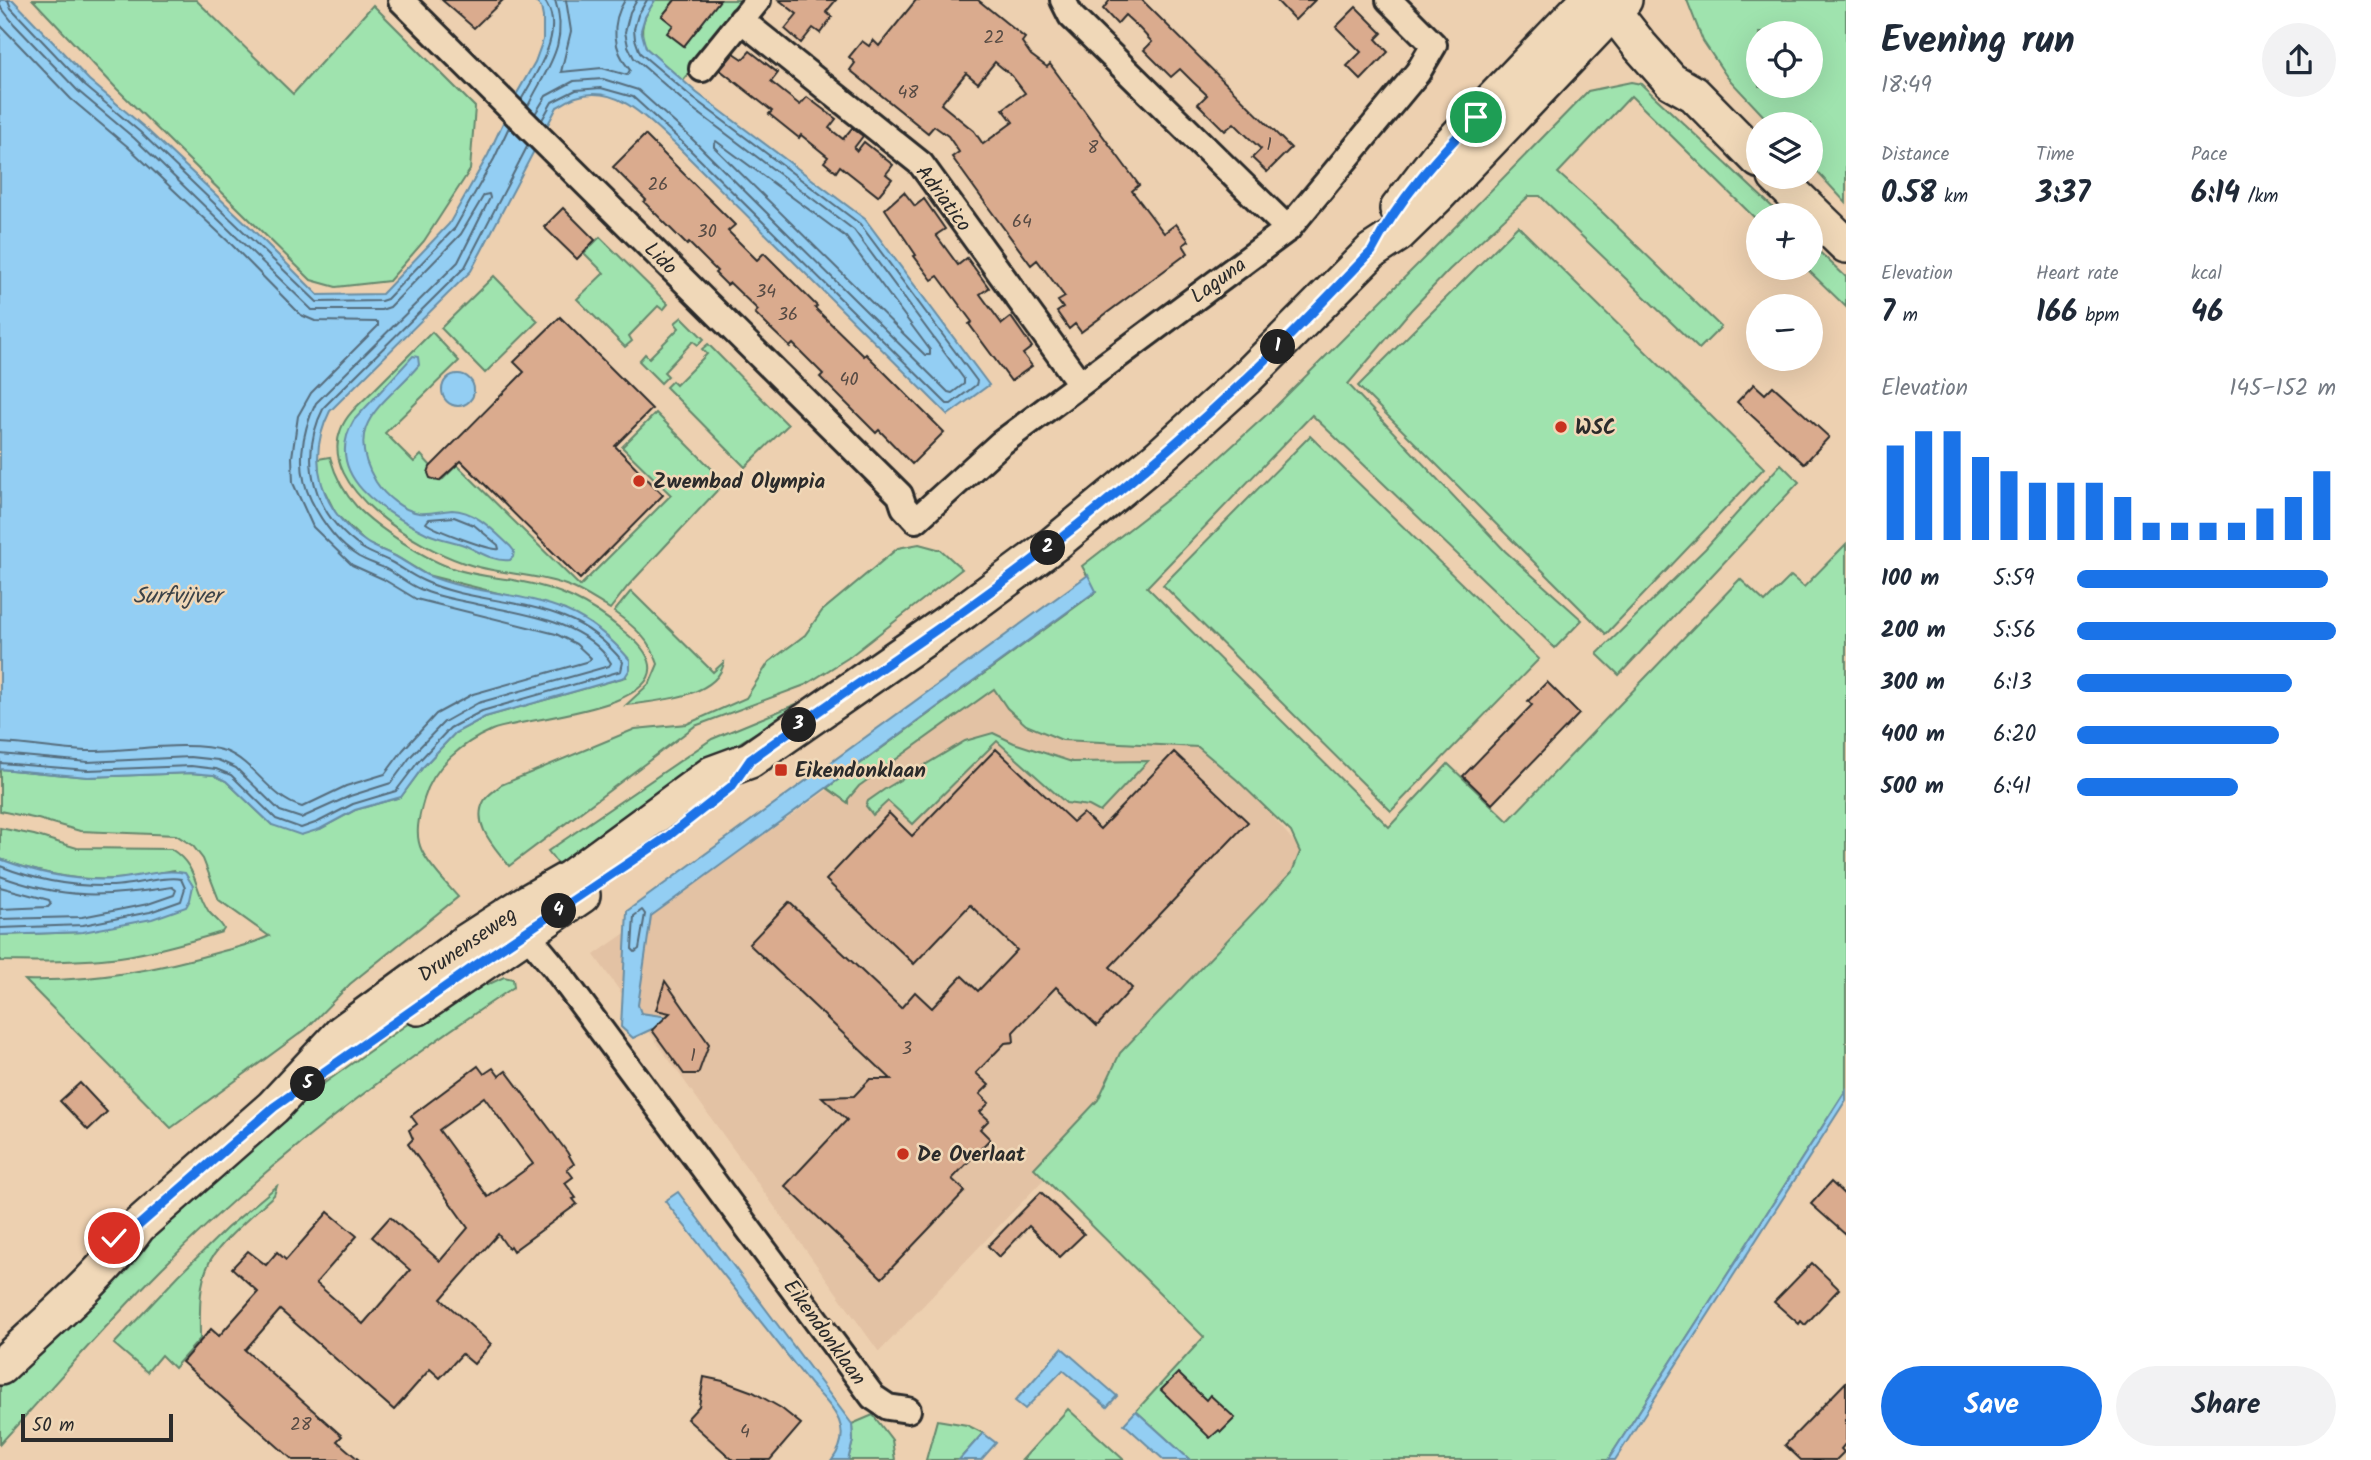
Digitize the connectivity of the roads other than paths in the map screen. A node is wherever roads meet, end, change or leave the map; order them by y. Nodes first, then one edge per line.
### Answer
1 (401, 0) edge
2 (758, 0) edge
3 (1063, 0) edge
4 (1389, 0) edge
5 (1613, 2) edge
6 (741, 20) junction
7 (702, 69) dead end
8 (1746, 147) edge
9 (1788, 189) edge
10 (1287, 229) junction
11 (1846, 245) edge
12 (1079, 382) junction
13 (916, 520) joint
14 (519, 918) junction
15 (138, 1226) junction
16 (0, 1345) edge
17 (0, 1367) edge
18 (908, 1410) dead end

1 - 13 street, Lido
2 - 6 street
3 - 10 street
4 - 10 street, Laguna
5 - 8 street
5 - 14 street, Drunenseweg
6 - 7 street
6 - 12 street, Adriatico
9 - 11 street
10 - 12 street, Laguna
12 - 13 street, Laguna
14 - 15 street, Drunenseweg
14 - 18 street, Eikendonklaan
15 - 16 street, Drunenseweg
15 - 17 street, Drunenseweg

